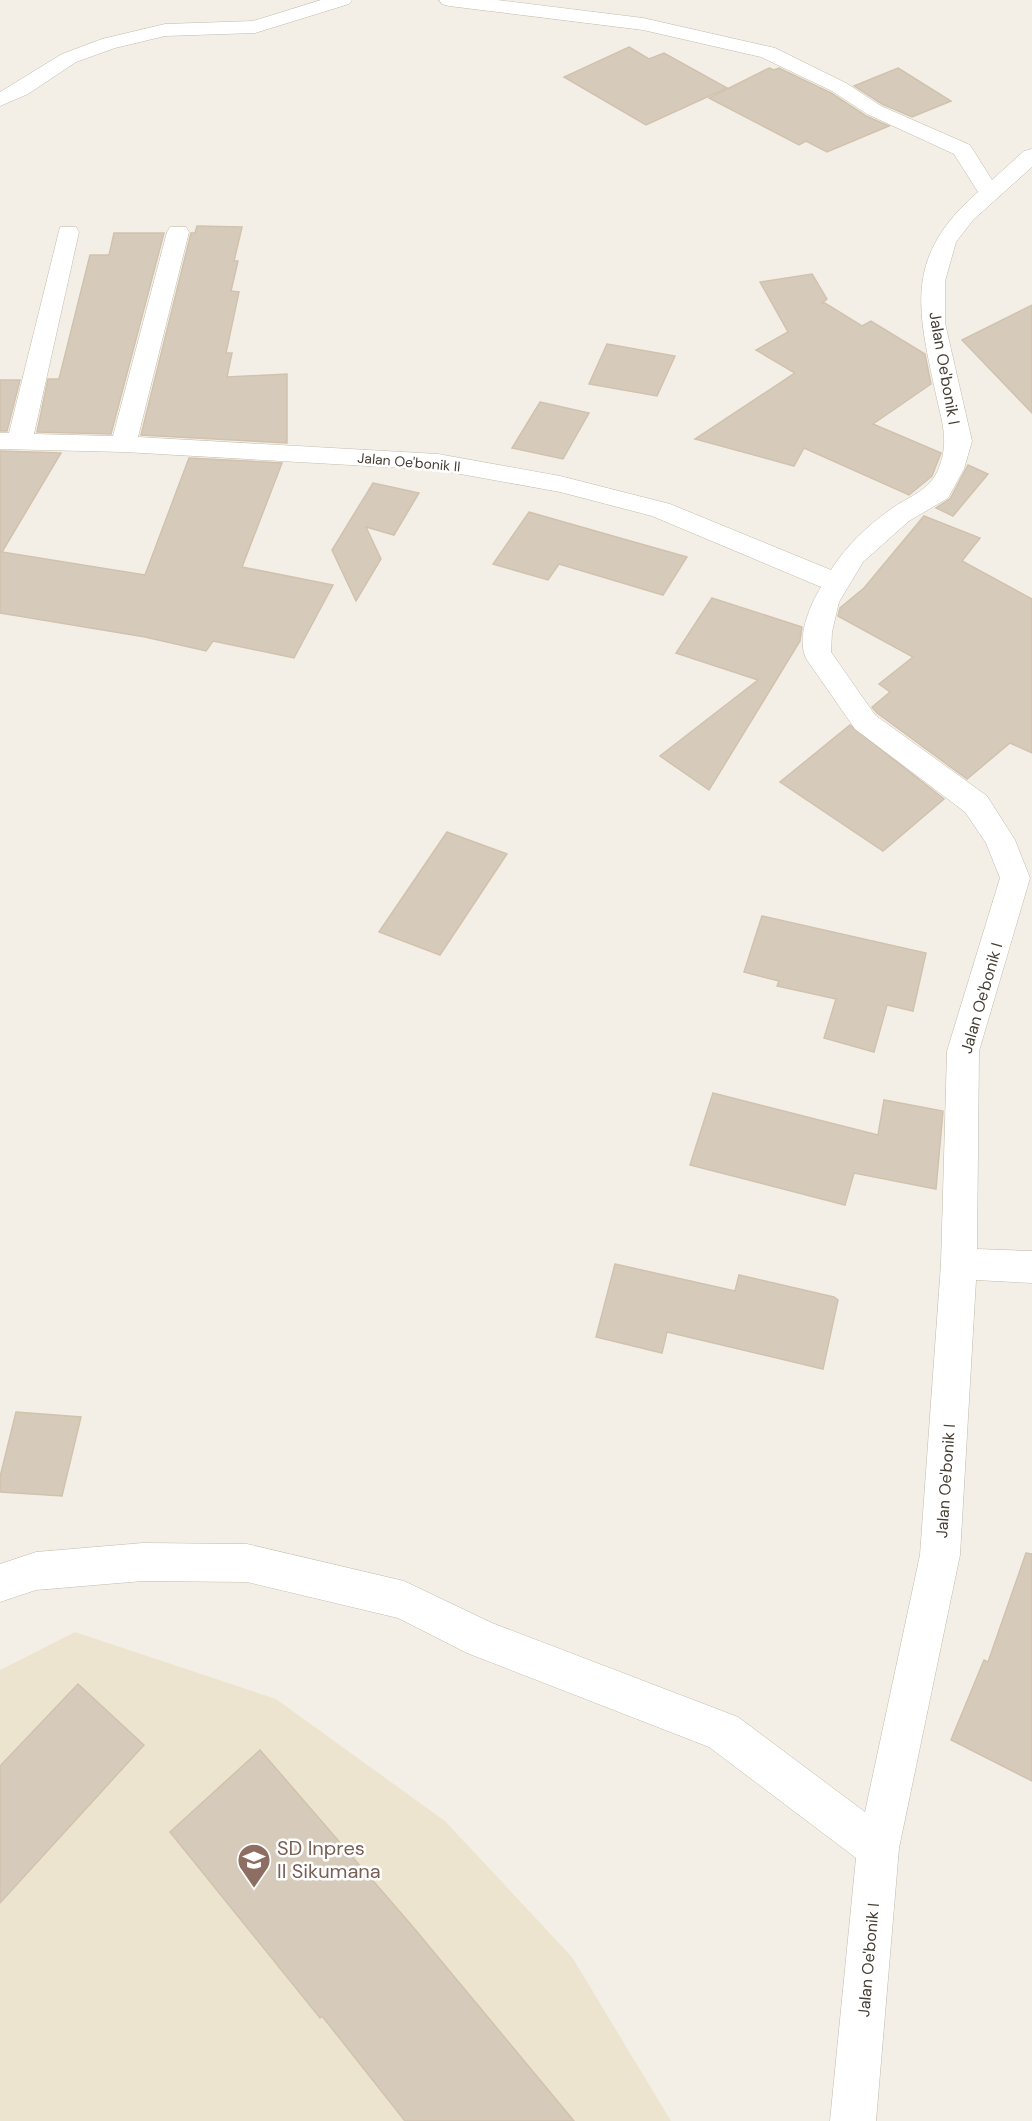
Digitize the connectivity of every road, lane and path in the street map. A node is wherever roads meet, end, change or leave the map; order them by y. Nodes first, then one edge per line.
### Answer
1 (342, 0) edge
2 (449, 0) edge
3 (0, 100) edge
4 (1032, 156) edge
5 (989, 192) junction
6 (68, 232) dead end
7 (178, 232) dead end
8 (10, 442) edge
9 (124, 444) junction
10 (836, 583) junction
11 (1032, 879) edge
12 (1002, 924) junction
13 (959, 1264) junction
14 (1032, 1267) edge
15 (0, 1583) edge
16 (878, 1848) junction
17 (854, 2121) edge

1 - 3 street
2 - 5 street
4 - 5 street, Jalan Oe'bonik I
5 - 10 street, Jalan Oe'bonik I
6 - 8 street
7 - 9 street
8 - 9 street, Jalan Oe'bonik II
9 - 10 street, Jalan Oe'bonik II
10 - 12 street, Jalan Oe'bonik I
11 - 12 street
12 - 13 street, Jalan Oe'bonik I
13 - 14 street
13 - 16 street, Jalan Oe'bonik I
15 - 16 street
16 - 17 street, Jalan Oe'bonik I

